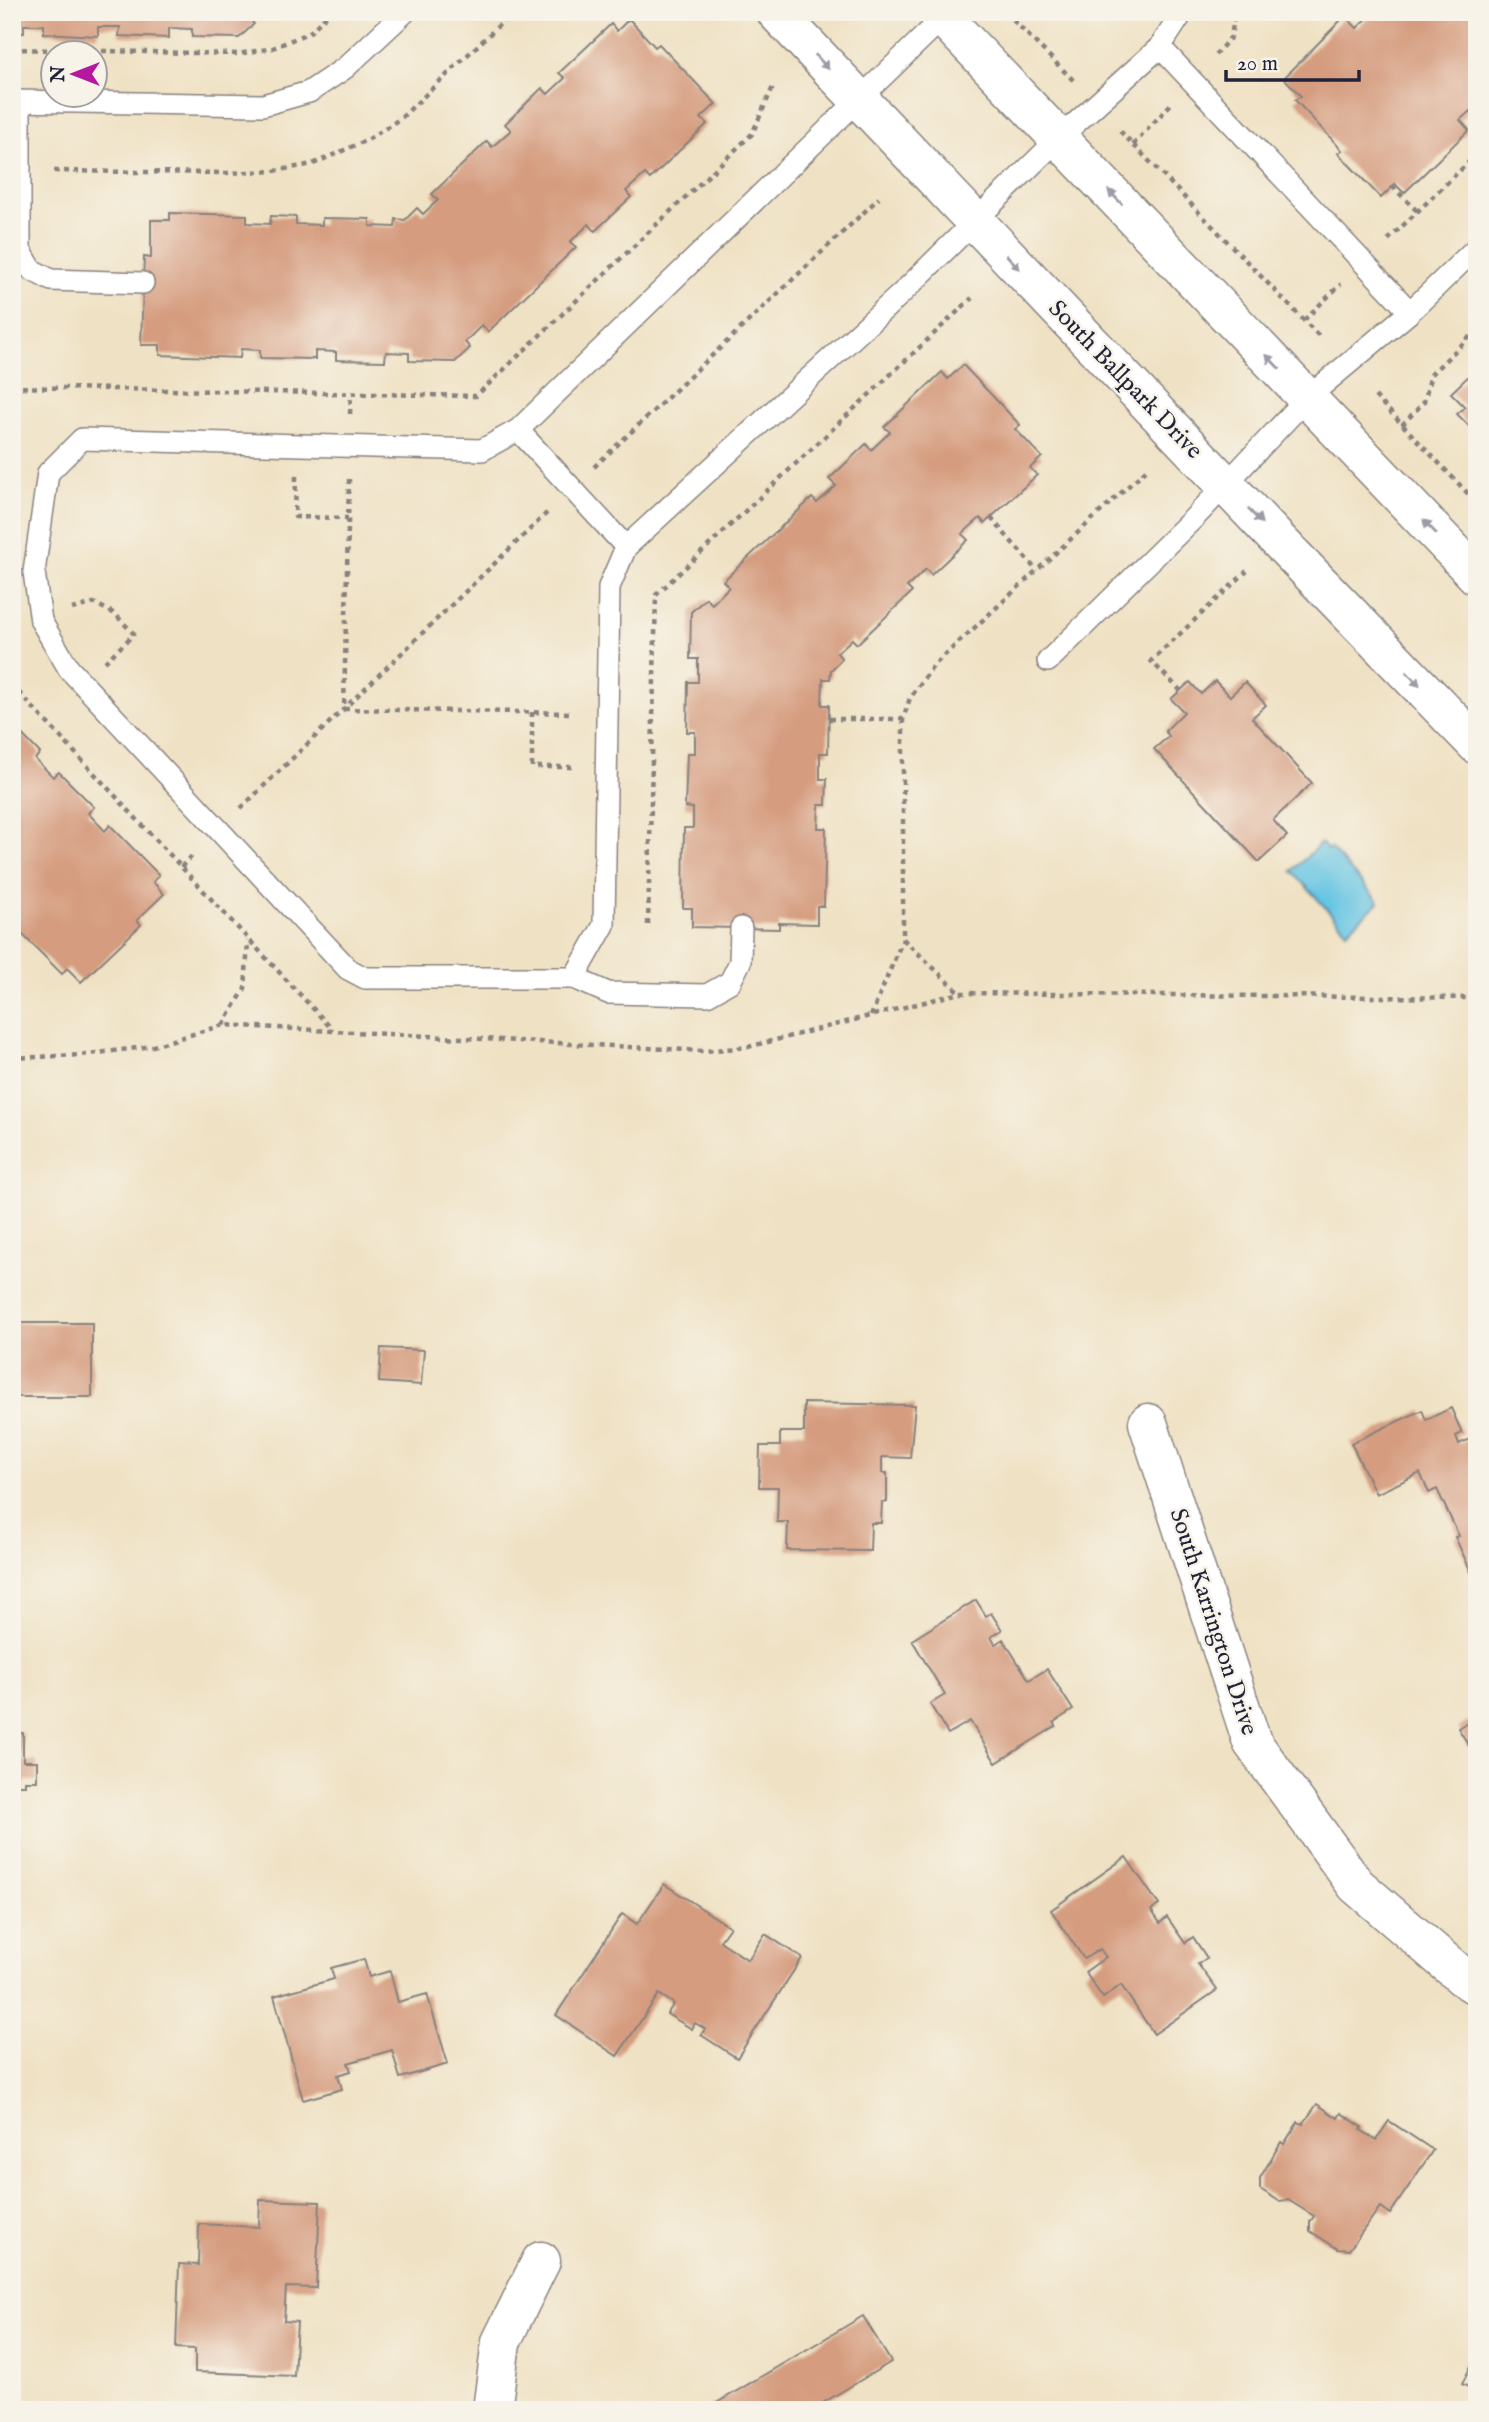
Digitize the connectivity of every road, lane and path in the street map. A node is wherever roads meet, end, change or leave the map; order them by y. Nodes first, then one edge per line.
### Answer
1 (330, 12) edge
2 (405, 12) edge
3 (513, 12) edge
4 (776, 12) edge
5 (1180, 12) edge
6 (1235, 12) edge
7 (1006, 13) edge
8 (943, 14) edge
9 (1160, 47) junction
10 (12, 49) edge
11 (1210, 61) dead end
12 (1076, 82) dead end
13 (773, 87) dead end
14 (858, 100) junction
15 (16, 101) edge
16 (1172, 103) dead end
17 (1120, 131) dead end
18 (1059, 138) junction
19 (1133, 145) junction
20 (1477, 154) edge
21 (43, 171) dead end
22 (1392, 186) dead end
23 (878, 198) dead end
24 (1417, 211) junction
25 (974, 220) junction
26 (1384, 243) dead end
27 (1477, 247) edge
28 (1343, 282) dead end
29 (143, 283) dead end
30 (972, 298) dead end
31 (1410, 312) junction
32 (1304, 320) junction
33 (1477, 330) edge
34 (1320, 337) dead end
35 (12, 387) edge
36 (351, 394) junction
37 (1375, 396) dead end
38 (1307, 398) junction
39 (350, 422) dead end
40 (1402, 425) junction
41 (518, 430) junction
42 (1148, 468) dead end
43 (592, 470) dead end
44 (349, 471) dead end
45 (1226, 485) junction
46 (1477, 503) edge
47 (553, 507) dead end
48 (295, 517) dead end
49 (348, 518) junction
50 (991, 518) dead end
51 (626, 547) junction
52 (1037, 570) junction
53 (1247, 571) dead end
54 (1477, 576) edge
55 (71, 610) dead end
56 (134, 634) dead end
57 (1048, 661) dead end
58 (12, 685) edge
59 (1181, 691) dead end
60 (344, 709) junction
61 (532, 712) junction
62 (579, 713) dead end
63 (828, 719) dead end
64 (903, 719) junction
65 (1477, 745) edge
66 (606, 767) junction
67 (234, 815) dead end
68 (194, 854) dead end
69 (181, 867) junction
70 (648, 925) dead end
71 (741, 928) dead end
72 (903, 939) junction
73 (248, 941) junction
74 (574, 978) junction
75 (960, 993) junction
76 (1477, 998) edge
77 (871, 1016) junction
78 (223, 1025) junction
79 (333, 1031) junction
80 (12, 1058) edge
81 (1148, 1423) dead end
82 (1477, 1986) edge
83 (541, 2261) dead end
84 (492, 2410) edge

1 - 10 path
2 - 15 lane
3 - 21 path
4 -> 14 street, South Ballpark Drive
5 - 9 lane
6 - 11 path
7 - 12 path
8 - 14 lane
8 - 18 street
9 - 18 lane
9 - 31 lane
13 - 36 path
14 - 25 street, South Ballpark Drive
14 - 41 lane
15 - 29 lane
16 - 19 path
17 - 19 path
18 - 25 lane
38 -> 18 street
19 - 32 path
20 - 24 path
22 - 24 path
23 - 43 path
24 - 26 path
25 -> 45 street, South Ballpark Drive
25 - 51 lane
27 - 31 lane
28 - 32 path
30 - 70 path
31 - 38 lane
32 - 34 path
33 - 40 path
35 - 36 path
36 - 39 path
37 - 40 path
38 - 45 lane
54 -> 38 street
40 - 46 path
41 - 51 lane
41 - 74 lane
42 - 52 path
44 - 49 path
45 - 57 lane
45 -> 65 street, South Ballpark Drive
47 - 60 path
48 - 49 path
49 - 60 path
50 - 52 path
51 - 66 lane
52 - 64 path
53 - 59 path
55 - 56 path
58 - 69 path
60 - 61 path
60 - 67 path
61 - 62 path
61 - 66 path
63 - 64 path
64 - 72 path
66 - 74 lane
68 - 69 path
69 - 73 path
71 - 74 lane
72 - 75 path
72 - 77 path
73 - 78 path
73 - 79 path
75 - 76 path
75 - 77 path
77 - 79 path
78 - 79 path
78 - 80 path
81 - 82 street, South Karrington Drive
83 - 84 street

